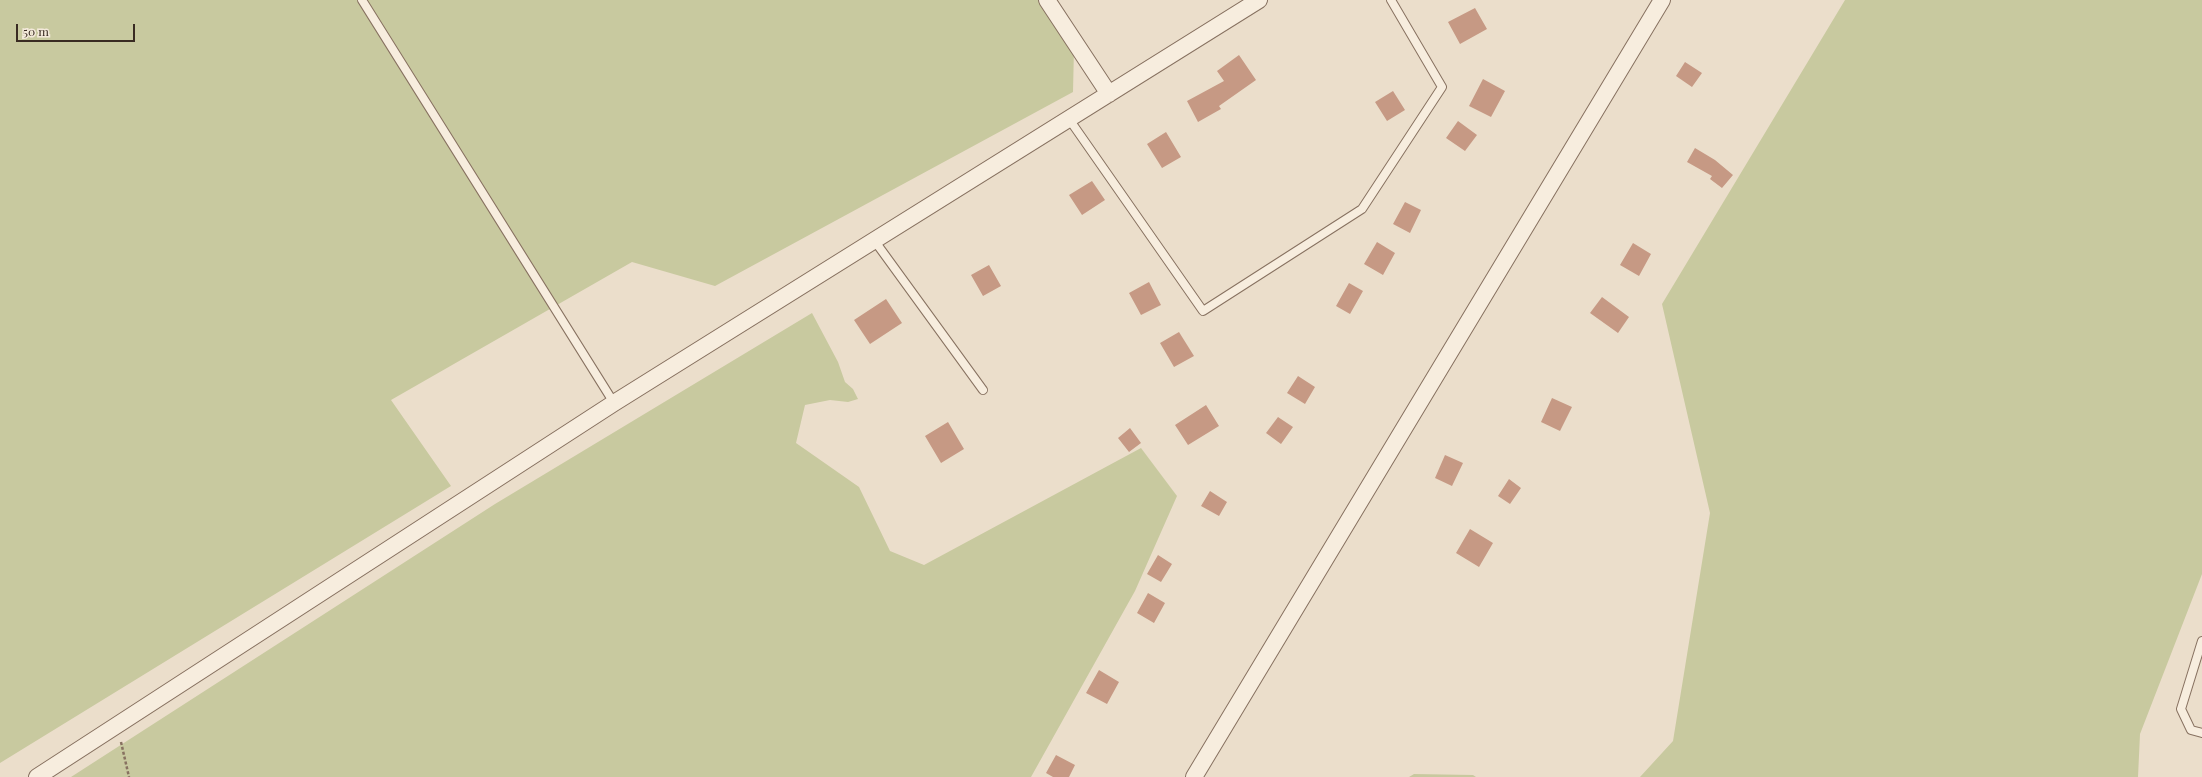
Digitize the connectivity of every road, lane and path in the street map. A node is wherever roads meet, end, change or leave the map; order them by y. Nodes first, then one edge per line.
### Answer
1 (362, 0) edge
2 (1048, 0) edge
3 (1259, 0) edge
4 (1391, 0) edge
5 (1662, 0) edge
6 (1109, 94) junction
7 (1069, 119) junction
8 (874, 240) junction
9 (983, 390) dead end
10 (614, 403) junction
11 (2202, 641) edge
12 (117, 726) junction
13 (2202, 733) edge
14 (37, 777) edge
15 (130, 777) edge
16 (1194, 777) edge

1 - 10 lane
2 - 6 street
3 - 6 street
4 - 7 lane
5 - 16 street
6 - 7 street
7 - 8 street
8 - 9 lane
8 - 10 street
10 - 12 street
11 - 13 lane
12 - 14 street
12 - 15 path

